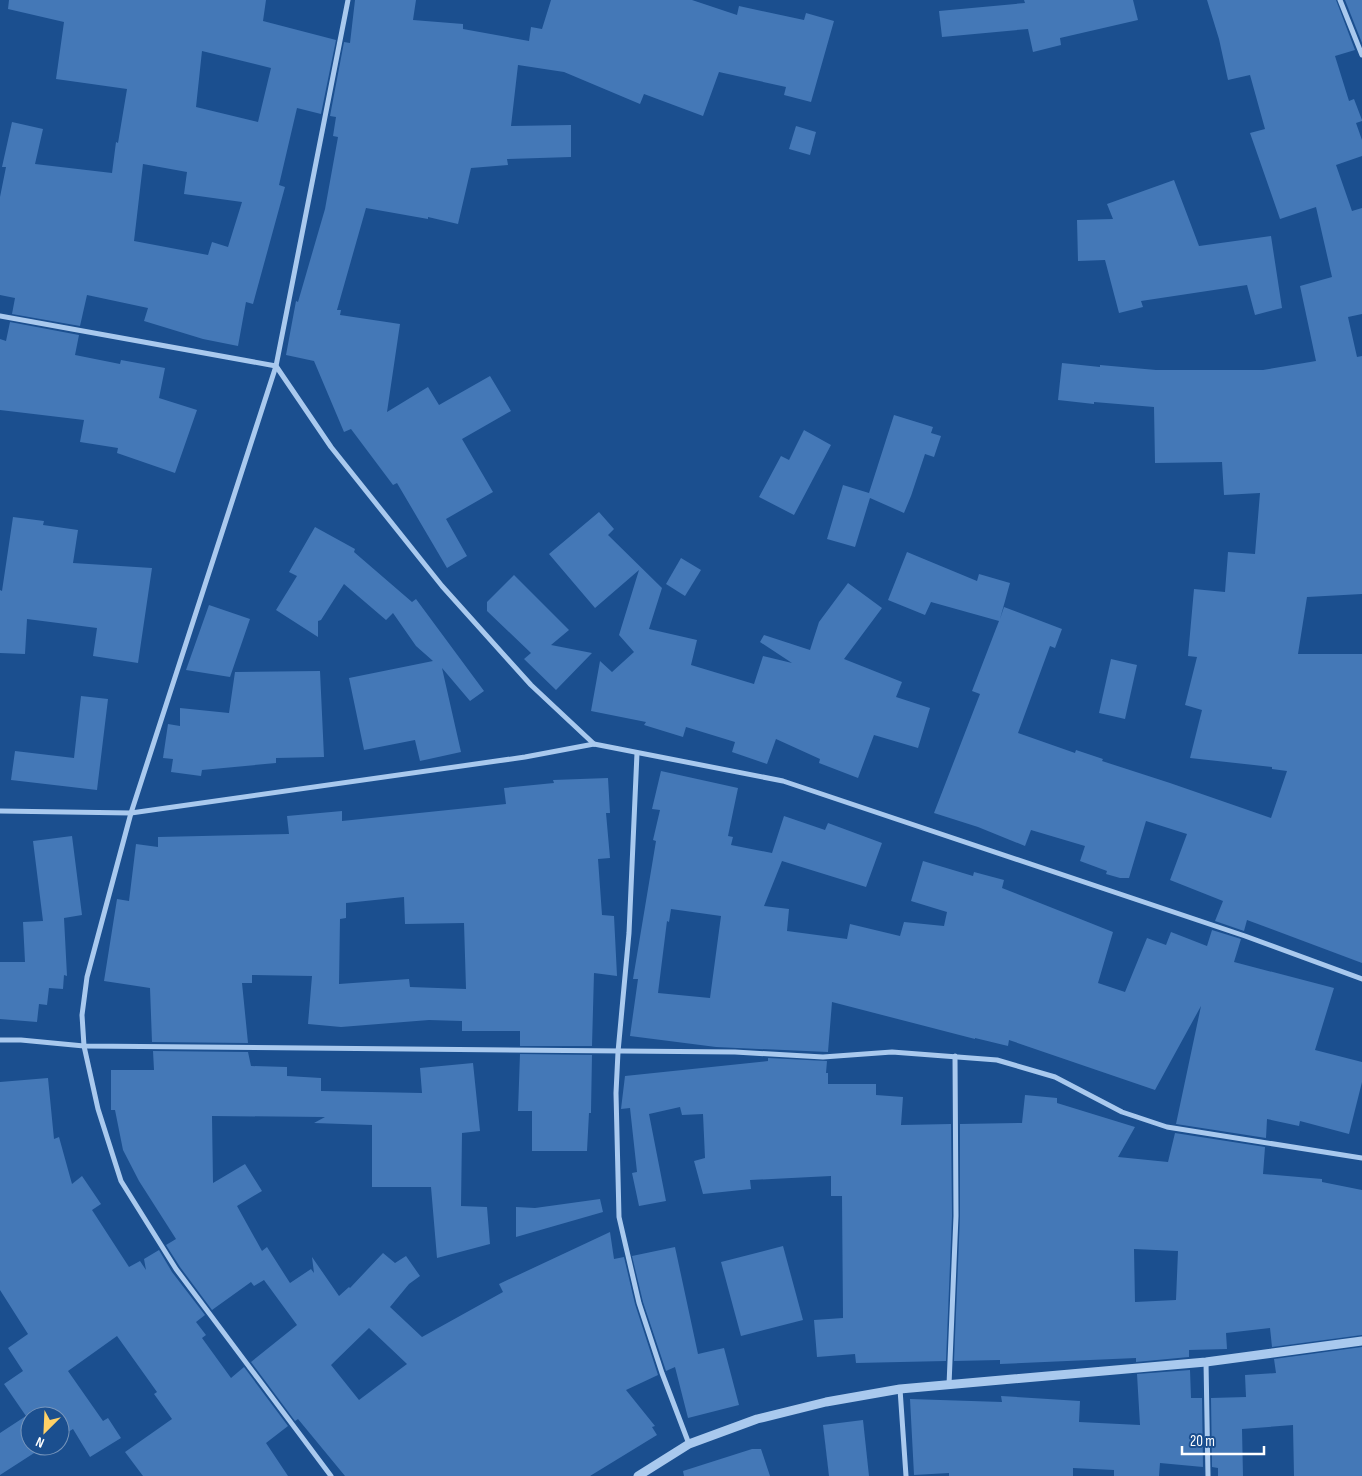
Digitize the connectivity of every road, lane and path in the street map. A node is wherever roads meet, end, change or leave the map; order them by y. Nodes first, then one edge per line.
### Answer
1 (348, 0) edge
2 (1340, 0) edge
3 (1362, 55) edge
4 (0, 316) edge
5 (276, 366) junction
6 (594, 744) junction
7 (637, 753) junction
8 (0, 811) edge
9 (130, 813) junction
10 (1362, 979) edge
11 (0, 1040) edge
12 (84, 1046) junction
13 (618, 1052) junction
14 (955, 1056) junction
15 (1362, 1158) edge
16 (1362, 1341) edge
17 (1206, 1362) junction
18 (949, 1385) junction
19 (900, 1389) junction
20 (689, 1444) junction
21 (330, 1476) edge
22 (638, 1476) edge
23 (906, 1476) edge
24 (1208, 1476) edge

1 - 5 street
2 - 3 street
4 - 5 street
5 - 6 street
5 - 9 street
6 - 7 street
6 - 9 street
7 - 10 street
7 - 13 street
8 - 9 street
9 - 12 street
11 - 12 street
12 - 13 street
12 - 21 street
13 - 14 street
13 - 20 street
14 - 15 street
14 - 18 street
16 - 17 street
17 - 18 street
17 - 24 street
18 - 19 street
19 - 20 street
19 - 23 street
20 - 22 street

